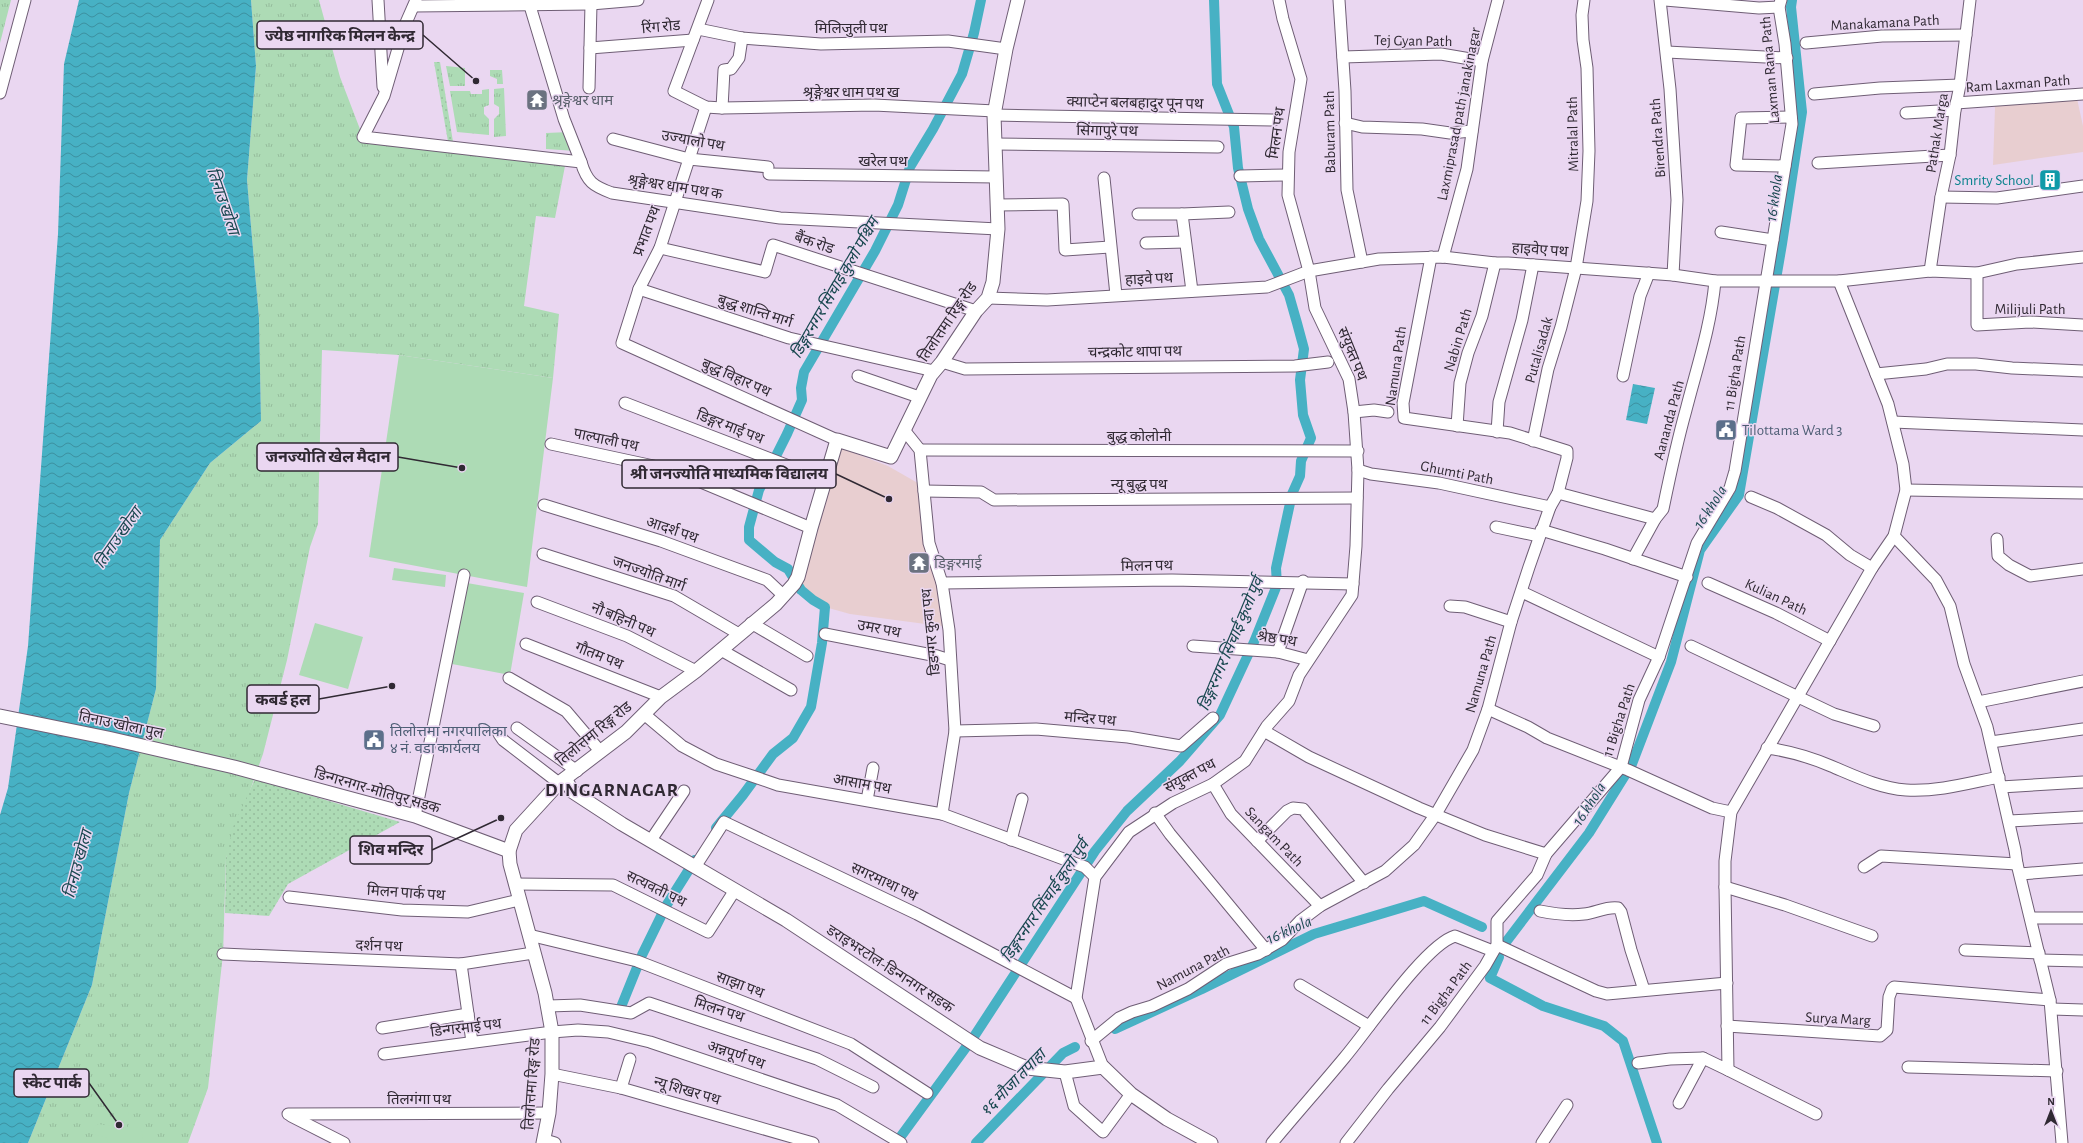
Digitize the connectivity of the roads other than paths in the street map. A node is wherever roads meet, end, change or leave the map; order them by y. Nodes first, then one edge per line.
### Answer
1 (25, 0) edge
2 (378, 0) edge
3 (638, 0) edge
4 (708, 0) edge
5 (1018, 0) edge
6 (1279, 0) edge
7 (1338, 0) edge
8 (1498, 0) edge
9 (1584, 0) edge
10 (1660, 0) edge
11 (1665, 0) edge
12 (1970, 0) edge
13 (414, 2) edge
14 (528, 3) edge
15 (591, 4) junction
16 (1780, 4) edge
17 (695, 34) junction
18 (1966, 34) junction
19 (742, 38) junction
20 (1806, 43) dead end
21 (590, 48) junction
22 (1006, 49) junction
23 (1667, 52) junction
24 (1343, 57) junction
25 (1787, 58) junction
26 (1482, 61) junction
27 (1960, 85) junction
28 (589, 88) dead end
29 (0, 93) edge
30 (1814, 94) dead end
31 (2083, 94) edge
32 (384, 96) junction
33 (706, 107) junction
34 (1955, 107) junction
35 (722, 108) junction
36 (995, 113) junction
37 (1906, 114) dead end
38 (1791, 117) junction
39 (1274, 120) dead end
40 (1345, 123) junction
41 (1472, 131) junction
42 (613, 138) dead end
43 (995, 144) junction
44 (1218, 147) dead end
45 (1950, 155) junction
46 (689, 159) junction
47 (581, 162) junction
48 (1818, 163) dead end
49 (1785, 166) junction
50 (769, 170) joint
51 (1287, 175) junction
52 (1240, 176) dead end
53 (996, 177) junction
54 (1104, 178) dead end
55 (2083, 186) edge
56 (1941, 197) junction
57 (674, 203) junction
58 (997, 205) junction
59 (1229, 212) dead end
60 (1138, 214) dead end
61 (1182, 214) junction
62 (998, 229) junction
63 (1721, 232) dead end
64 (1773, 240) junction
65 (1185, 242) junction
66 (1146, 243) dead end
67 (1110, 247) junction
68 (660, 248) junction
69 (1431, 257) junction
70 (1443, 257) junction
71 (2083, 258) edge
72 (1362, 262) junction
73 (1495, 263) junction
74 (1533, 265) junction
75 (1576, 268) junction
76 (1309, 271) junction
77 (1930, 271) junction
78 (1649, 273) junction
79 (1977, 273) junction
80 (1673, 275) junction
81 (1768, 280) junction
82 (1715, 281) junction
83 (1839, 281) junction
84 (638, 289) junction
85 (1192, 291) junction
86 (1116, 295) junction
87 (988, 298) junction
88 (976, 311) junction
89 (2083, 324) edge
90 (622, 343) joint
91 (1328, 362) dead end
92 (938, 367) junction
93 (2083, 371) edge
94 (1876, 374) junction
95 (858, 376) dead end
96 (1622, 376) dead end
97 (919, 397) junction
98 (625, 403) dead end
99 (1354, 412) junction
100 (1388, 412) dead end
101 (1893, 422) junction
102 (1457, 426) junction
103 (904, 430) junction
104 (2083, 430) edge
105 (1497, 432) junction
106 (837, 440) junction
107 (1533, 440) junction
108 (551, 444) dead end
109 (920, 450) junction
110 (1358, 451) junction
111 (1358, 470) junction
112 (825, 480) junction
113 (1906, 490) junction
114 (924, 491) junction
115 (1558, 493) junction
116 (2083, 493) edge
117 (1750, 497) dead end
118 (1357, 498) junction
119 (544, 505) dead end
120 (1550, 507) junction
121 (1655, 519) junction
122 (1496, 527) dead end
123 (811, 528) junction
124 (1540, 533) junction
125 (1894, 536) junction
126 (1997, 539) dead end
127 (543, 554) dead end
128 (1633, 559) junction
129 (1872, 568) junction
130 (2083, 569) edge
131 (464, 575) dead end
132 (1687, 577) junction
133 (1300, 581) junction
134 (942, 583) junction
135 (1353, 584) junction
136 (1708, 584) dead end
137 (1522, 592) junction
138 (784, 596) junction
139 (536, 602) dead end
140 (1450, 606) dead end
141 (1511, 622) junction
142 (751, 623) junction
143 (739, 634) junction
144 (825, 634) dead end
145 (1830, 641) junction
146 (526, 644) dead end
147 (1193, 646) dead end
148 (1691, 646) dead end
149 (721, 650) junction
150 (1278, 652) junction
151 (807, 656) dead end
152 (1659, 657) junction
153 (950, 660) junction
154 (1308, 660) junction
155 (696, 671) junction
156 (509, 678) dead end
157 (2083, 681) edge
158 (791, 690) dead end
159 (661, 697) junction
160 (1797, 698) junction
161 (1978, 702) junction
162 (1488, 709) junction
163 (644, 714) junction
164 (0, 716) edge
165 (1213, 718) dead end
166 (1874, 726) dead end
167 (517, 728) dead end
168 (2083, 729) edge
169 (955, 731) junction
170 (1264, 731) junction
171 (499, 734) dead end
172 (1991, 742) junction
173 (1767, 748) junction
174 (600, 752) junction
175 (234, 767) joint
176 (873, 768) dead end
177 (1625, 768) junction
178 (576, 771) junction
179 (562, 781) junction
180 (2000, 782) junction
181 (2083, 782) edge
182 (1213, 784) junction
183 (684, 791) dead end
184 (1022, 799) dead end
185 (867, 800) junction
186 (1731, 812) junction
187 (1156, 813) junction
188 (942, 814) junction
189 (1436, 814) junction
190 (415, 816) junction
191 (2083, 817) edge
192 (2009, 820) junction
193 (651, 840) junction
194 (1010, 840) junction
195 (1257, 841) junction
196 (509, 851) junction
197 (1546, 854) junction
198 (692, 864) junction
199 (1864, 866) dead end
200 (2018, 869) junction
201 (2083, 869) edge
202 (1094, 877) junction
203 (1364, 883) junction
204 (515, 884) junction
205 (1725, 887) junction
206 (735, 890) junction
207 (289, 897) dead end
208 (519, 900) junction
209 (1320, 906) junction
210 (1540, 911) dead end
211 (2031, 918) junction
212 (2083, 918) edge
213 (529, 935) junction
214 (1872, 936) dead end
215 (1495, 948) junction
216 (1266, 950) junction
217 (1965, 950) dead end
218 (533, 953) junction
219 (223, 954) dead end
220 (2040, 956) junction
221 (2083, 961) edge
222 (461, 964) junction
223 (1727, 983) junction
224 (1300, 986) dead end
225 (1644, 990) junction
226 (1076, 998) junction
227 (2051, 1005) junction
228 (548, 1006) junction
229 (2083, 1010) edge
230 (468, 1014) junction
231 (1369, 1026) junction
232 (1727, 1026) junction
233 (382, 1028) dead end
234 (552, 1032) junction
235 (1091, 1041) junction
236 (472, 1042) junction
237 (384, 1054) dead end
238 (1703, 1058) junction
239 (630, 1059) dead end
240 (1638, 1063) dead end
241 (1103, 1067) junction
242 (1908, 1067) dead end
243 (1728, 1070) junction
244 (2057, 1071) junction
245 (1065, 1072) junction
246 (552, 1074) junction
247 (873, 1087) dead end
248 (621, 1088) junction
249 (927, 1094) dead end
250 (1131, 1094) junction
251 (1679, 1103) dead end
252 (1567, 1105) dead end
253 (549, 1113) junction
254 (1816, 1114) dead end
255 (548, 1142) edge
256 (899, 1142) edge
257 (344, 1143) edge
258 (813, 1143) edge
259 (1210, 1143) edge
260 (1272, 1143) edge
261 (1346, 1143) edge
262 (1542, 1143) edge
263 (2062, 1143) edge

1 - 29 street
2 - 32 street
3 - 15 street
4 - 17 street, रिंग रोड
5 - 22 street, तिलोत्तमा रिङ्ग रोड
6 - 51 street, मिलन पथ
7 - 24 street, Baburam Path
8 - 26 street, Laxmiprasad path janakinagar
9 - 75 street, Mitralal Path
10 - 23 street, Birendra Path
11 - 16 street
12 - 18 street, Pathak Marga
13 - 14 street
13 - 32 street
14 - 15 street
14 - 47 street, श्रृङ्गेश्वर धाम पथ क
15 - 21 street
16 - 25 street, Laxman Rana Path
17 - 19 street, मिलिजुली पथ
17 - 21 street, रिंग रोड
17 - 33 street
18 - 20 street, Manakamana Path
18 - 27 street, Pathak Marga
19 - 22 street, मिलिजुली पथ
19 - 35 street
21 - 28 street
22 - 36 street, तिलोत्तमा रिङ्ग रोड
23 - 25 street
23 - 80 street, Birendra Path
24 - 26 street, Tej Gyan Path
24 - 40 street, Baburam Path
25 - 38 street, Laxman Rana Path
26 - 41 street, Laxmiprasad path janakinagar
27 - 30 street
27 - 34 street, Pathak Marga
31 - 34 street, Ram Laxman Path
32 - 47 street
33 - 35 street, श्रृङ्गेश्वर धाम पथ ख
33 - 46 street, प्रभात पथ
34 - 37 street, Ram Laxman Path
34 - 45 street, Pathak Marga
35 - 36 street, श्रृङ्गेश्वर धाम पथ ख
36 - 39 street, क्याप्टेन बलबहादुर पून पथ
36 - 43 street, तिलोत्तमा रिङ्ग रोड
38 - 49 street, Laxman Rana Path
38 - 49 street
40 - 41 street
40 - 72 street, Baburam Path
41 - 70 street, Laxmiprasad path janakinagar
42 - 46 street, उज्यालो पथ
43 - 44 street, सिंगापुरे पथ
43 - 53 street, तिलोत्तमा रिङ्ग रोड
45 - 48 street
45 - 56 street, Pathak Marga
46 - 50 street, उज्यालो पथ
46 - 57 street, प्रभात पथ
47 - 57 street, श्रृङ्गेश्वर धाम पथ क
49 - 64 street, Laxman Rana Path
50 - 53 street, खरेल पथ
51 - 52 street
51 - 76 street, मिलन पथ
53 - 58 street, तिलोत्तमा रिङ्ग रोड
54 - 67 street
55 - 56 street
56 - 77 street, Pathak Marga
57 - 62 street, श्रृङ्गेश्वर धाम पथ क
57 - 68 street, प्रभात पथ
58 - 62 street, तिलोत्तमा रिङ्ग रोड
58 - 67 street
59 - 61 street
60 - 61 street
61 - 65 street
62 - 87 street, तिलोत्तमा रिङ्ग रोड
63 - 64 street
64 - 81 street, Laxman Rana Path
65 - 66 street
65 - 85 street
67 - 86 street
68 - 84 street, प्रभात पथ
68 - 88 street, बैंक रोड
69 - 70 street, हाइवेए पथ
69 - 72 street, हाइवेए पथ
69 - 102 street, Namuna Path
70 - 73 street, हाइवेए पथ
71 - 79 street, हाइवेए पथ
72 - 76 street, हाइवेए पथ
73 - 74 street, हाइवेए पथ
73 - 102 street, Nabin Path
74 - 75 street, हाइवेए पथ
74 - 105 street
75 - 78 street, हाइवेए पथ
75 - 107 street, Putalisadak
76 - 85 street, हाइवे पथ
76 - 99 street, संयुक्त पथ
77 - 79 street, हाइवेए पथ
77 - 83 street, हाइवेए पथ
78 - 80 street, हाइवेए पथ
78 - 96 street
79 - 89 street, Milijuli Path
80 - 82 street, हाइवेए पथ
81 - 82 street, हाइवेए पथ
81 - 83 street, हाइवेए पथ
81 - 132 street, 11 Bigha Path
82 - 121 street, Aananda Path
83 - 94 street
84 - 90 street, प्रभात पथ
84 - 92 street, बुद्ध शान्ति मार्ग
85 - 86 street, हाइवे पथ
86 - 87 street, हाइवे पथ
87 - 88 street, तिलोत्तमा रिङ्ग रोड
88 - 92 street, तिलोत्तमा रिङ्ग रोड
90 - 106 street, बुद्ध विहार पथ
91 - 92 street, चन्द्रकोट थापा पथ
92 - 97 street, तिलोत्तमा रिङ्ग रोड
93 - 94 street
94 - 101 street
95 - 97 street
97 - 103 street, तिलोत्तमा रिङ्ग रोड
98 - 112 street, डिङ्गर माई पथ
99 - 100 street
99 - 110 street, संयुक्त पथ
101 - 104 street
101 - 113 street
102 - 105 street, Namuna Path
103 - 106 street, तिलोत्तमा रिङ्ग रोड
103 - 109 street
105 - 107 street, Namuna Path
106 - 112 street, तिलोत्तमा रिङ्ग रोड
107 - 115 street, Namuna Path
108 - 123 street, पाल्पाली पथ
109 - 110 street, बुद्ध कोलोनी
109 - 114 street, डिङग्गर कुवा पथ
110 - 111 street, संयुक्त पथ
111 - 118 street, संयुक्त पथ
111 - 120 street, Ghumti Path
112 - 123 street, तिलोत्तमा रिङ्ग रोड
113 - 116 street
113 - 125 street
114 - 118 street, न्यू बुद्ध पथ
114 - 134 street, डिङग्गर कुवा पथ
115 - 120 street, Namuna Path
115 - 121 street
117 - 129 street
118 - 135 street, संयुक्त पथ
119 - 138 street, आदर्श पथ
120 - 124 street, Namuna Path
121 - 128 street, Aananda Path
122 - 124 street
123 - 138 street, तिलोत्तमा रिङ्ग रोड
124 - 128 street
124 - 137 street, Namuna Path
125 - 129 street
125 - 161 street
126 - 130 street
127 - 143 street, जनज्योति मार्ग
128 - 132 street
129 - 145 street
131 - 190 street
132 - 152 street, 11 Bigha Path
133 - 134 street, मिलन पथ
133 - 135 street, मिलन पथ
133 - 150 street
134 - 153 street, डिङग्गर कुवा पथ
135 - 154 street, संयुक्त पथ
136 - 145 street, Kulian Path
137 - 141 street, Namuna Path
137 - 152 street
138 - 142 street, तिलोत्तमा रिङ्ग रोड
139 - 155 street, नौ बहिनी पथ
140 - 141 street
141 - 162 street, Namuna Path
142 - 143 street, तिलोत्तमा रिङ्ग रोड
142 - 151 street
143 - 149 street, तिलोत्तमा रिङ्ग रोड
144 - 153 street, उमर पथ
145 - 160 street
146 - 159 street, गौतम पथ
147 - 150 street, श्रेष्ठ पथ
148 - 160 street
149 - 155 street, तिलोत्तमा रिङ्ग रोड
149 - 158 street
150 - 154 street, श्रेष्ठ पथ
152 - 177 street, 11 Bigha Path
153 - 169 street, डिङग्गर कुवा पथ
154 - 170 street, संयुक्त पथ
155 - 159 street, तिलोत्तमा रिङ्ग रोड
156 - 174 street
157 - 161 street
159 - 163 street, तिलोत्तमा रिङ्ग रोड
160 - 166 street
160 - 173 street
161 - 172 street
162 - 177 street
162 - 189 street, Namuna Path
163 - 174 street, तिलोत्तमा रिङ्ग रोड
163 - 185 street, आसाम पथ
164 - 175 street, तिनाउ खोला पुल
165 - 169 street, मन्दिर पथ
167 - 178 street
168 - 172 street
169 - 188 street, डिङग्गर कुवा पथ
170 - 182 street, संयुक्त पथ
170 - 189 street
171 - 179 street
172 - 180 street
173 - 180 street
173 - 186 street
174 - 178 street, तिलोत्तमा रिङ्ग रोड
175 - 190 street, डिन्गरनगर-मोतिपुर सडक
176 - 185 street
177 - 186 street
177 - 197 street, 11 Bigha Path
178 - 179 street, तिलोत्तमा रिङ्ग रोड
179 - 193 street, डराइभरटोल-डिन्गनगर सडक
179 - 196 street, तिलोत्तमा रिङ्ग रोड
180 - 181 street
180 - 192 street
182 - 187 street, संयुक्त पथ
182 - 195 street, Sangam Path
183 - 193 street
184 - 194 street
185 - 188 street, आसाम पथ
186 - 205 street
187 - 202 street, संयुक्त पथ
187 - 216 street
188 - 194 street, आसाम पथ
189 - 197 street
189 - 203 street, Namuna Path
190 - 196 street, डिन्गरनगर-मोतिपुर सडक
191 - 192 street
192 - 200 street
193 - 198 street, डराइभरटोल-डिन्गनगर सडक
194 - 202 street, आसाम पथ
195 - 203 street
195 - 209 street, Sangam Path
196 - 204 street, तिलोत्तमा रिङ्ग रोड
197 - 215 street, 11 Bigha Path
198 - 206 street, डराइभरटोल-डिन्गनगर सडक
198 - 226 street, सगरमाथा पथ
199 - 200 street
200 - 201 street
200 - 211 street
202 - 226 street, संयुक्त पथ
203 - 209 street, Namuna Path
204 - 206 street, सत्यवती पथ
204 - 208 street, तिलोत्तमा रिङ्ग रोड
205 - 214 street
205 - 223 street
206 - 245 street, डराइभरटोल-डिन्गनगर सडक
207 - 208 street, मिलन पार्क पथ
208 - 213 street, तिलोत्तमा रिङ्ग रोड
209 - 216 street, Namuna Path
210 - 225 street
211 - 212 street
211 - 220 street
213 - 218 street, तिलोत्तमा रिङ्ग रोड
213 - 249 street, साझा पथ
215 - 225 street
215 - 231 street
215 - 261 street, 11 Bigha Path
216 - 235 street, Namuna Path
217 - 220 street
218 - 222 street, दर्शन पथ
218 - 228 street, तिलोत्तमा रिङ्ग रोड
219 - 222 street, दर्शन पथ
220 - 221 street
220 - 227 street
222 - 230 street
223 - 225 street
223 - 232 street
224 - 231 street
226 - 235 street, संयुक्त पथ
227 - 229 street, Surya Marg
227 - 232 street, Surya Marg
227 - 244 street
228 - 234 street, तिलोत्तमा रिङ्ग रोड
228 - 247 street, मिलन पथ
230 - 233 street
230 - 236 street
231 - 260 street
232 - 243 street
234 - 236 street, डिन्गरमाई पथ
234 - 246 street, तिलोत्तमा रिङ्ग रोड
234 - 256 street, अन्नपूर्ण पथ
235 - 241 street, संयुक्त पथ
236 - 237 street, डिन्गरमाई पथ
238 - 240 street
238 - 243 street
238 - 251 street
239 - 248 street
241 - 245 street, डराइभरटोल-डिन्गनगर सडक
241 - 250 street
242 - 244 street
243 - 254 street
244 - 263 street
245 - 250 street
246 - 248 street, न्यू शिखर पथ
246 - 253 street, तिलोत्तमा रिङ्ग रोड
248 - 258 street, न्यू शिखर पथ
250 - 259 street
252 - 262 street
253 - 255 street, तिलोत्तमा रिङ्ग रोड
253 - 257 street, तिलगंगा पथ

